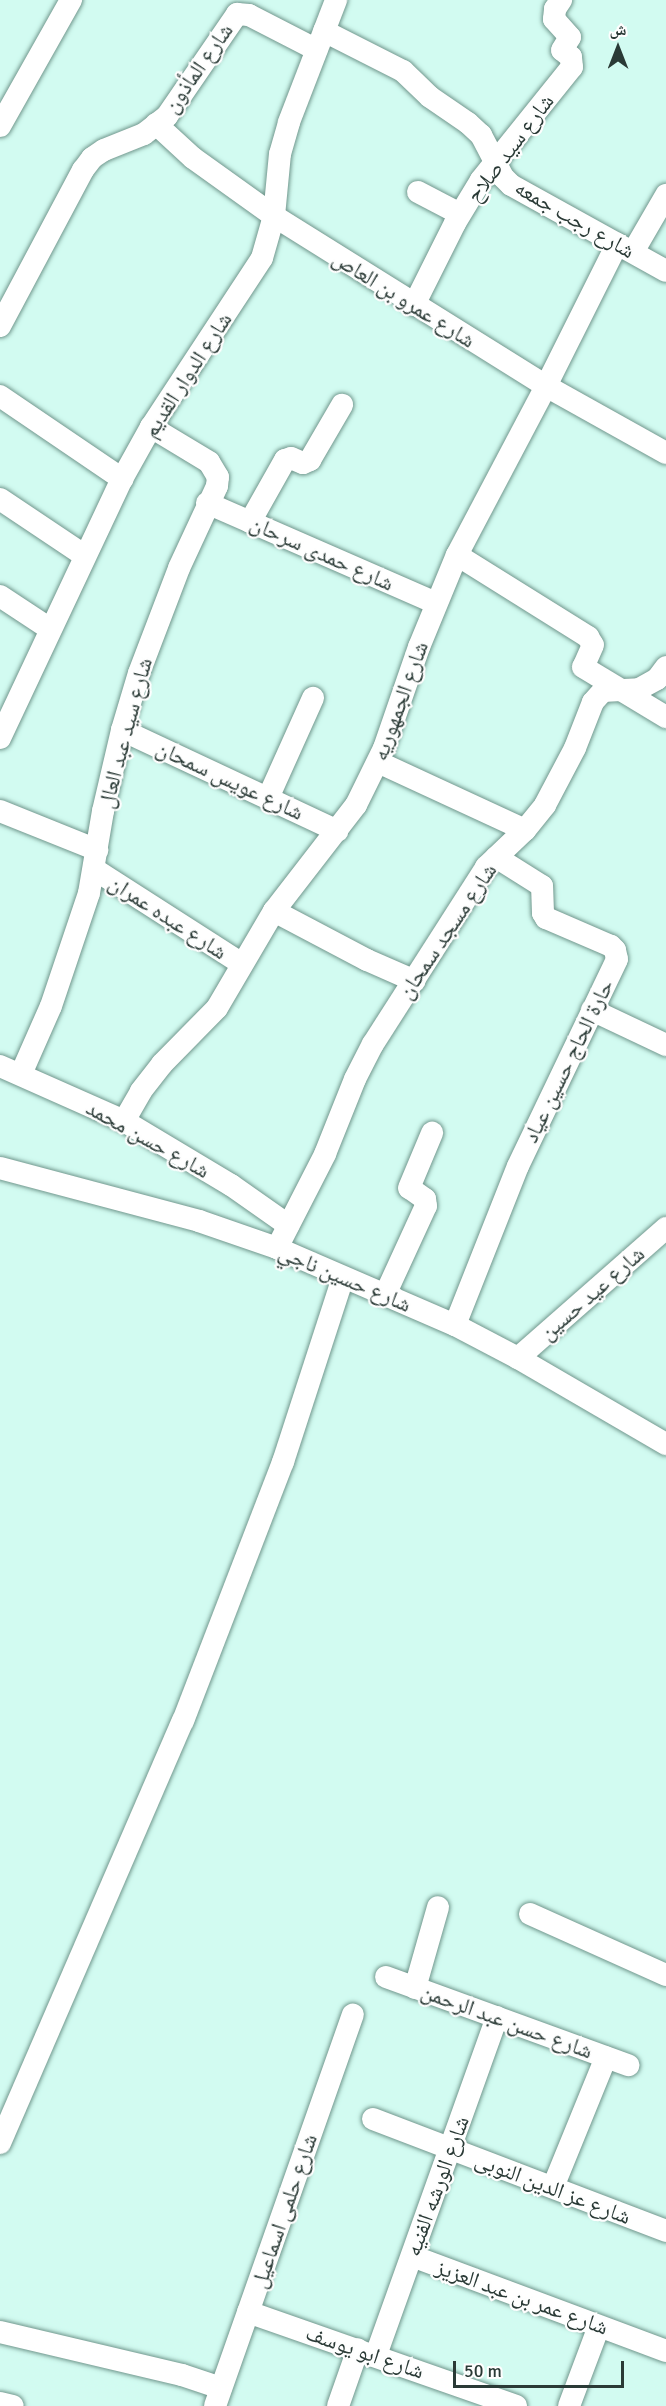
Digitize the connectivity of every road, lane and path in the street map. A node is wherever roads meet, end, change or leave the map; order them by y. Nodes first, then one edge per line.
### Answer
1 (71, 0) edge
2 (333, 1) edge
3 (553, 2) edge
4 (321, 40) junction
5 (156, 124) junction
6 (0, 126) edge
7 (495, 160) junction
8 (418, 192) dead end
9 (666, 195) edge
10 (460, 214) junction
11 (274, 216) junction
12 (625, 248) junction
13 (666, 271) edge
14 (414, 305) junction
15 (0, 326) edge
16 (546, 386) junction
17 (0, 396) edge
18 (342, 405) dead end
19 (151, 427) junction
20 (666, 453) edge
21 (122, 479) junction
22 (0, 499) edge
23 (207, 503) junction
24 (250, 522) junction
25 (457, 555) junction
26 (85, 556) junction
27 (0, 596) edge
28 (436, 603) junction
29 (50, 629) junction
30 (666, 667) edge
31 (10, 688) edge
32 (619, 689) junction
33 (313, 698) dead end
34 (666, 717) edge
35 (122, 730) junction
36 (1, 733) edge
37 (378, 762) junction
38 (268, 798) junction
39 (0, 811) edge
40 (525, 830) junction
41 (338, 831) junction
42 (496, 857) junction
43 (95, 860) junction
44 (274, 911) junction
45 (242, 964) junction
46 (415, 981) junction
47 (592, 1010) junction
48 (666, 1045) edge
49 (10, 1070) edge
50 (124, 1121) junction
51 (432, 1132) dead end
52 (0, 1168) edge
53 (288, 1225) junction
54 (666, 1228) edge
55 (277, 1248) junction
56 (343, 1277) junction
57 (386, 1295) junction
58 (455, 1325) junction
59 (518, 1358) junction
60 (666, 1444) edge
61 (438, 1907) dead end
62 (530, 1914) dead end
63 (666, 1975) edge
64 (386, 1977) dead end
65 (415, 1988) junction
66 (352, 2015) dead end
67 (497, 2017) junction
68 (606, 2057) junction
69 (628, 2065) dead end
70 (373, 2119) dead end
71 (0, 2143) edge
72 (450, 2149) junction
73 (553, 2187) junction
74 (666, 2231) edge
75 (412, 2256) junction
76 (248, 2312) junction
77 (599, 2326) junction
78 (0, 2332) edge
79 (666, 2351) edge
80 (367, 2352) junction
81 (218, 2397) edge
82 (0, 2403) edge
83 (13, 2406) edge
84 (338, 2406) edge
85 (516, 2406) edge
86 (569, 2406) edge

1 - 6 street
2 - 4 street, شارع الدوار القديم
3 - 7 street, شارع سيد صلاح
4 - 5 street, شارع المأذون
4 - 7 street, شارع رجب جمعه
4 - 11 street, شارع الدوار القديم
5 - 11 street, شارع عمرو بن العاص
5 - 15 street, شارع المأذون
7 - 10 street, شارع سيد صلاح
7 - 12 street, شارع رجب جمعه
8 - 10 street
9 - 12 street, شارع الجمهوريه
10 - 14 street, شارع سيد صلاح
11 - 14 street, شارع عمرو بن العاص
11 - 19 street, شارع الدوار القديم
12 - 13 street, شارع رجب جمعه
12 - 16 street, شارع الجمهوريه
14 - 16 street, شارع عمرو بن العاص
16 - 20 street, شارع عمرو بن العاص
16 - 25 street, شارع الجمهوريه
17 - 21 street
18 - 24 street
19 - 21 street, شارع الدوار القديم
19 - 23 street, شارع سيد عبد العال
21 - 26 street, شارع الدوار القديم
22 - 26 street
23 - 24 street, شارع حمدى سرحان
23 - 35 street, شارع سيد عبد العال
24 - 28 street, شارع حمدى سرحان
25 - 28 street, شارع الجمهوريه
25 - 32 street
26 - 29 street, شارع الدوار القديم
27 - 29 street
28 - 37 street, شارع الجمهوريه
29 - 31 street, شارع الدوار القديم
30 - 32 street, شارع مسجد سمحان
31 - 36 street, شارع الدوار القديم
32 - 34 street
32 - 40 street, شارع مسجد سمحان
33 - 38 street
35 - 38 street, شارع عويس سمحان
35 - 43 street, شارع سيد عبد العال
37 - 40 street
37 - 41 street, شارع الجمهوريه
38 - 41 street, شارع عويس سمحان
39 - 43 street, شارع عبده عمران
40 - 42 street, شارع مسجد سمحان
41 - 44 street, شارع الجمهوريه
42 - 46 street, شارع مسجد سمحان
42 - 47 street, حارة الحاج حسين عياد
43 - 45 street, شارع عبده عمران
43 - 49 street, شارع سيد عبد العال
44 - 45 street, شارع الجمهوريه
44 - 46 street
45 - 50 street, شارع الجمهوريه
46 - 53 street, شارع مسجد سمحان
47 - 48 street
47 - 58 street, حارة الحاج حسين عياد
49 - 50 street, شارع حسن محمد
50 - 53 street, شارع حسن محمد
51 - 57 street
52 - 55 street, شارع حسين ناجي
53 - 55 street, شارع مسجد سمحان
54 - 59 street, شارع عيد حسين
55 - 56 street, شارع حسين ناجي
56 - 57 street, شارع حسين ناجي
56 - 71 street
57 - 58 street, شارع حسين ناجي
58 - 59 street, شارع حسين ناجي
59 - 60 street, شارع حسين ناجي
61 - 65 street
62 - 63 street
64 - 65 street, شارع حسن عبد الرحمن
65 - 67 street, شارع حسن عبد الرحمن
66 - 76 street, شارع حلمى اسماعيل
67 - 68 street, شارع حسن عبد الرحمن
67 - 72 street, شارع الورشه الفنيه
68 - 69 street, شارع حسن عبد الرحمن
68 - 73 street
70 - 72 street, شارع عز الدين النوبى
72 - 73 street, شارع عز الدين النوبى
72 - 75 street, شارع الورشه الفنيه
73 - 74 street, شارع عز الدين النوبى
75 - 77 street, شارع عمر بن عبد العزيز
75 - 80 street, شارع الورشه الفنيه
76 - 80 street, شارع ابو يوسف
76 - 81 street, شارع حلمى اسماعيل
77 - 79 street, شارع عمر بن عبد العزيز
77 - 86 street
78 - 81 street
80 - 84 street, شارع الورشه الفنيه
80 - 85 street, شارع ابو يوسف
82 - 83 street

